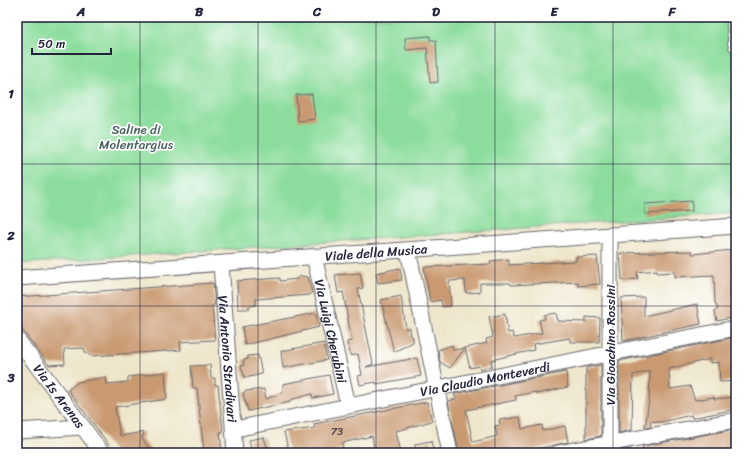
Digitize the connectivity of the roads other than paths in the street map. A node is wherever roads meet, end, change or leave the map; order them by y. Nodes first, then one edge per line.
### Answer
1 (734, 17) edge
2 (736, 45) edge
3 (736, 226) edge
4 (610, 236) junction
5 (408, 250) junction
6 (314, 256) junction
7 (221, 264) junction
8 (17, 278) edge
9 (736, 328) edge
10 (17, 339) edge
11 (610, 355) junction
12 (437, 388) junction
13 (348, 405) junction
14 (736, 420) edge
15 (83, 427) junction
16 (235, 429) junction
17 (17, 431) edge
18 (610, 448) edge
19 (102, 453) edge
20 (235, 453) edge
21 (450, 453) edge
22 (558, 453) edge

1 - 2 street
3 - 4 street, Viale della Musica
4 - 5 street, Viale della Musica
4 - 11 street, Via Gioachino Rossini
5 - 6 street, Viale della Musica
5 - 12 street
6 - 7 street, Viale della Musica
6 - 13 street, Via Luigi Cherubini
7 - 8 street, Viale della Musica
7 - 16 street, Via Antonio Stradivari
9 - 11 street, Via Claudio Monteverdi
10 - 15 street, Via Is Arenas
11 - 12 street, Via Claudio Monteverdi
11 - 18 street, Via Gioachino Rossini
12 - 13 street, Via Claudio Monteverdi
12 - 21 street
13 - 16 street, Via Claudio Monteverdi
14 - 18 street
15 - 17 street
15 - 19 street, Via Is Arenas
16 - 20 street, Via Antonio Stradivari
18 - 22 street

